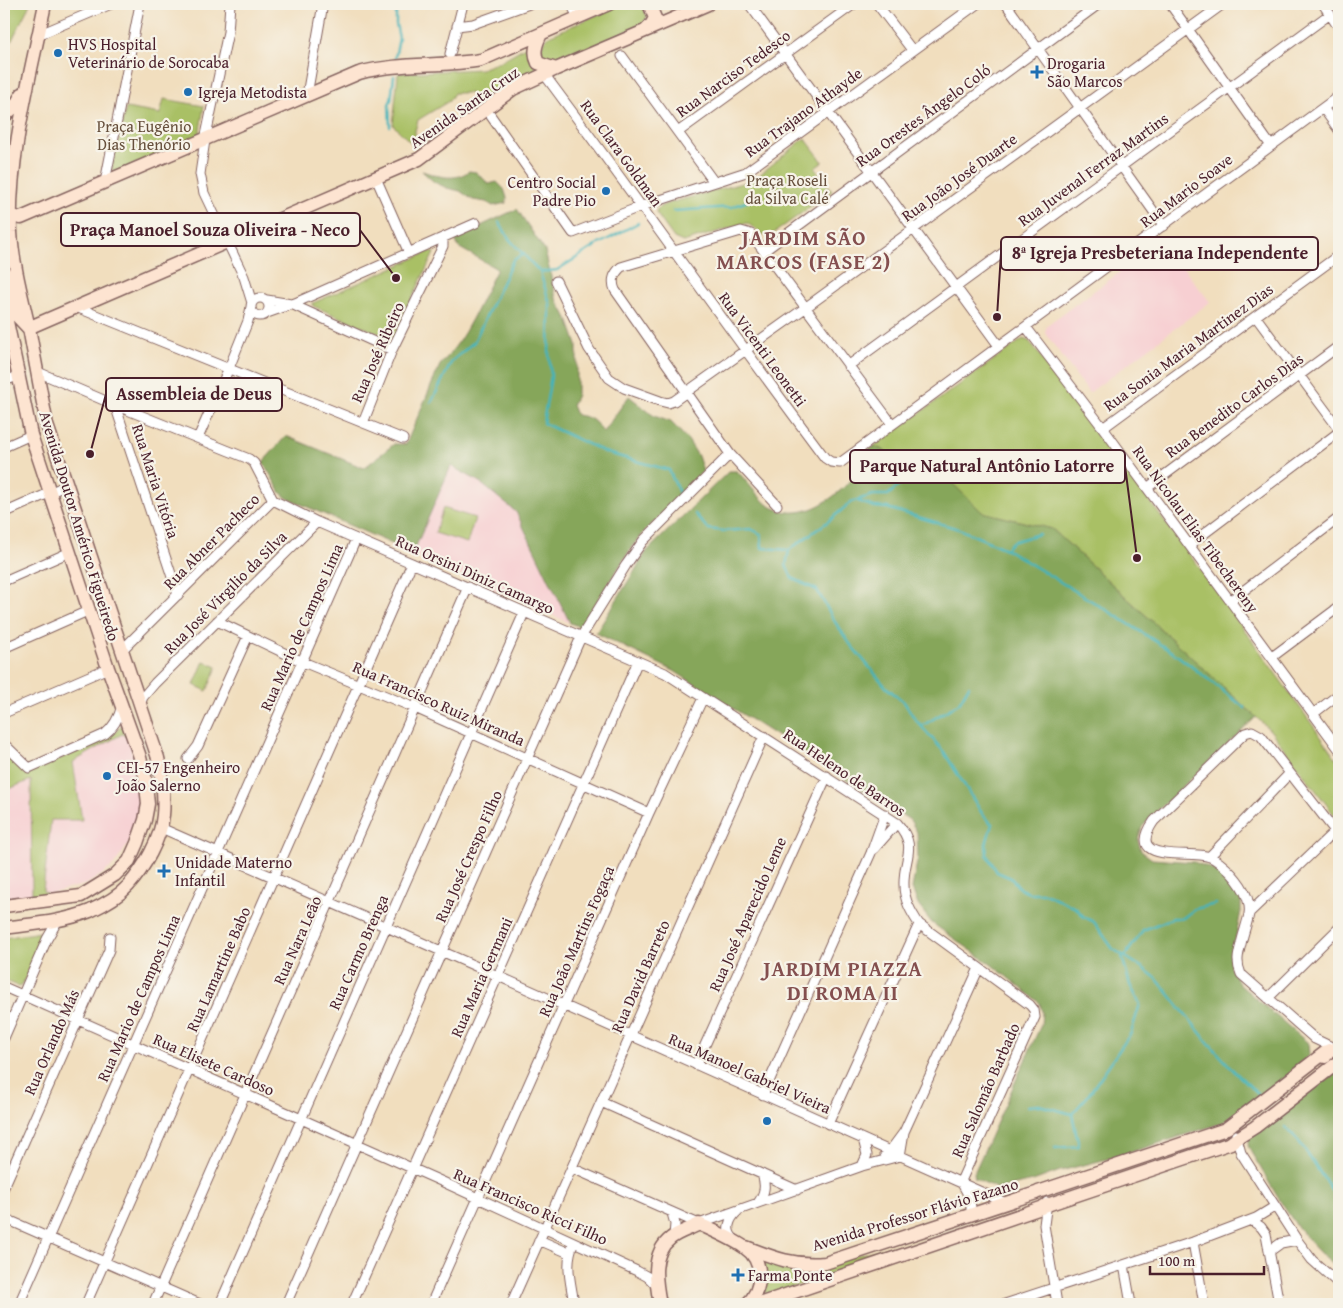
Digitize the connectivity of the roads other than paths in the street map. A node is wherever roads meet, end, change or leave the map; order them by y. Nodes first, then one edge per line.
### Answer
1 (45, 4) edge
2 (111, 4) edge
3 (140, 4) edge
4 (230, 4) edge
5 (324, 4) edge
6 (462, 4) edge
7 (529, 4) edge
8 (571, 4) edge
9 (609, 4) edge
10 (648, 4) edge
11 (708, 4) edge
12 (750, 4) edge
13 (854, 4) edge
14 (877, 4) edge
15 (977, 4) edge
16 (1006, 4) edge
17 (1099, 4) edge
18 (1170, 4) edge
19 (1222, 4) edge
20 (1323, 4) edge
21 (1330, 14) junction
22 (578, 17) junction
23 (42, 18) junction
24 (457, 26) junction
25 (54, 28) junction
26 (1339, 28) edge
27 (1188, 29) junction
28 (644, 32) junction
29 (541, 34) junction
30 (38, 35) junction
31 (621, 41) junction
32 (608, 47) junction
33 (1038, 49) junction
34 (912, 50) junction
35 (785, 54) junction
36 (622, 56) junction
37 (453, 58) junction
38 (546, 69) junction
39 (29, 75) junction
40 (1230, 87) junction
41 (307, 95) junction
42 (1339, 96) edge
43 (1080, 108) junction
44 (1323, 108) junction
45 (486, 109) junction
46 (827, 112) junction
47 (4, 117) edge
48 (1339, 130) edge
49 (678, 132) junction
50 (205, 140) junction
51 (1271, 146) junction
52 (1121, 168) junction
53 (872, 171) junction
54 (376, 178) junction
55 (105, 182) junction
56 (714, 182) junction
57 (642, 206) junction
58 (11, 216) junction
59 (476, 223) dead end
60 (1164, 226) junction
61 (914, 229) junction
62 (443, 238) junction
63 (227, 242) junction
64 (674, 251) junction
65 (764, 251) junction
66 (410, 253) junction
67 (1339, 255) edge
68 (4, 271) edge
69 (556, 281) dead end
70 (956, 287) junction
71 (4, 295) edge
72 (102, 296) junction
73 (267, 300) junction
74 (290, 304) junction
75 (252, 305) junction
76 (76, 307) junction
77 (805, 308) junction
78 (5, 313) edge
79 (264, 315) junction
80 (104, 317) junction
81 (1256, 317) junction
82 (1026, 327) junction
83 (31, 330) junction
84 (243, 333) junction
85 (999, 346) junction
86 (1339, 346) edge
87 (392, 350) junction
88 (745, 350) junction
89 (848, 366) junction
90 (229, 368) junction
91 (38, 372) junction
92 (20, 375) junction
93 (1300, 376) junction
94 (4, 381) edge
95 (688, 392) junction
96 (115, 405) junction
97 (26, 409) junction
98 (363, 423) junction
99 (892, 424) junction
100 (1103, 428) junction
101 (1339, 430) edge
102 (31, 435) junction
103 (198, 438) junction
104 (403, 439) dead end
105 (4, 447) edge
106 (730, 454) junction
107 (831, 462) joint
108 (67, 485) junction
109 (1147, 488) junction
110 (50, 492) junction
111 (273, 500) junction
112 (777, 505) dead end
113 (4, 513) edge
114 (1339, 518) edge
115 (317, 522) junction
116 (356, 539) junction
117 (1189, 545) junction
118 (70, 552) junction
119 (412, 563) junction
120 (4, 581) edge
121 (468, 587) junction
122 (178, 595) junction
123 (1230, 601) junction
124 (1339, 607) edge
125 (90, 610) junction
126 (524, 613) junction
127 (217, 621) junction
128 (248, 636) junction
129 (581, 637) junction
130 (4, 648) edge
131 (122, 650) junction
132 (1272, 658) junction
133 (638, 661) junction
134 (303, 662) junction
135 (108, 668) junction
136 (665, 673) joint
137 (360, 684) junction
138 (1339, 694) edge
139 (136, 695) junction
140 (703, 698) junction
141 (415, 708) junction
142 (4, 713) edge
143 (1313, 714) junction
144 (471, 733) junction
145 (764, 736) junction
146 (4, 744) edge
147 (1339, 749) edge
148 (527, 758) junction
149 (188, 759) dead end
150 (1289, 774) junction
151 (827, 776) junction
152 (584, 783) junction
153 (148, 804) junction
154 (649, 813) junction
155 (885, 814) junction
156 (897, 823) junction
157 (161, 828) junction
158 (1337, 834) edge
159 (218, 853) junction
160 (871, 853) junction
161 (1210, 856) junction
162 (274, 878) junction
163 (330, 902) junction
164 (4, 906) edge
165 (1249, 913) junction
166 (58, 920) junction
167 (34, 923) junction
168 (919, 924) junction
169 (386, 927) junction
170 (4, 928) edge
171 (1339, 928) edge
172 (110, 937) dead end
173 (47, 939) junction
174 (442, 951) junction
175 (979, 968) junction
176 (498, 976) junction
177 (4, 987) edge
178 (22, 995) junction
179 (1268, 998) junction
180 (564, 1005) junction
181 (1034, 1010) joint
182 (78, 1020) junction
183 (630, 1036) junction
184 (4, 1038) edge
185 (133, 1044) junction
186 (1333, 1054) edge
187 (696, 1065) junction
188 (189, 1070) junction
189 (245, 1094) junction
190 (762, 1094) junction
191 (601, 1102) junction
192 (301, 1119) junction
193 (828, 1124) junction
194 (904, 1132) junction
195 (1230, 1138) junction
196 (863, 1139) junction
197 (357, 1144) junction
198 (890, 1151) junction
199 (900, 1156) junction
200 (862, 1166) junction
201 (572, 1168) junction
202 (412, 1169) junction
203 (762, 1174) junction
204 (961, 1182) junction
205 (4, 1187) edge
206 (797, 1190) junction
207 (1037, 1193) junction
208 (1267, 1196) junction
209 (478, 1198) junction
210 (758, 1203) junction
211 (1006, 1203) junction
212 (1042, 1206) junction
213 (1274, 1207) junction
214 (740, 1209) junction
215 (672, 1213) junction
216 (971, 1215) junction
217 (4, 1218) edge
218 (1253, 1219) junction
219 (699, 1224) junction
220 (544, 1228) junction
221 (984, 1228) junction
222 (674, 1236) junction
223 (49, 1238) junction
224 (539, 1240) junction
225 (1296, 1240) junction
226 (574, 1242) junction
227 (1193, 1242) junction
228 (746, 1248) junction
229 (1270, 1251) junction
230 (569, 1253) junction
231 (105, 1262) junction
232 (657, 1263) junction
233 (1124, 1265) junction
234 (637, 1271) junction
235 (1339, 1284) edge
236 (656, 1285) junction
237 (160, 1287) junction
238 (1054, 1287) junction
239 (766, 1303) edge
240 (19, 1304) edge
241 (86, 1304) edge
242 (153, 1304) edge
243 (200, 1304) edge
244 (220, 1304) edge
245 (286, 1304) edge
246 (352, 1304) edge
247 (431, 1304) edge
248 (511, 1304) edge
249 (574, 1304) edge
250 (660, 1304) edge
251 (747, 1304) edge
252 (1005, 1304) edge
253 (1057, 1304) edge
254 (1131, 1304) edge
255 (1204, 1304) edge
256 (1278, 1304) edge

1 - 23 main road, Avenida Doutor Américo Figueiredo
2 - 25 street
3 - 55 street
4 - 50 street
5 - 41 street
6 - 24 street
7 - 24 street
8 - 22 street
9 - 22 main road, Avenida Santa Cruz
10 - 28 main road
11 - 28 main road, Avenida Santa Cruz
12 - 35 street
13 - 35 street, Rua Narciso Tedesco
14 - 34 street
15 - 34 street, Rua Trajano Athayde
16 - 33 street
17 - 33 street, Rua Orestes Ângelo Coló
18 - 27 street
19 - 27 street, Rua João José Duarte
20 - 21 street
21 - 26 street
21 - 40 street, Rua Juvenal Ferraz Martins
22 - 29 main road, Avenida Santa Cruz
23 - 25 street
23 - 30 main road, Avenida Doutor Américo Figueiredo
24 - 37 street
25 - 30 street
27 - 40 street
27 - 43 street, Rua João José Duarte
28 - 31 main road, Avenida Santa Cruz
29 - 37 main road, Avenida Santa Cruz
29 - 38 main road
30 - 39 main road, Avenida Doutor Américo Figueiredo
31 - 32 main road, Avenida Santa Cruz
31 - 36 street
32 - 36 street
32 - 38 main road, Avenida Santa Cruz
33 - 43 street
33 - 53 street, Rua Orestes Ângelo Coló
34 - 46 street, Rua Trajano Athayde
35 - 46 street
35 - 49 street, Rua Narciso Tedesco
36 - 49 street
37 - 41 main road, Avenida Santa Cruz
38 - 45 main road, Avenida Santa Cruz
38 - 57 street, Rua Clara Goldman
39 - 47 main road
39 - 58 main road, Avenida Doutor Américo Figueiredo
40 - 51 street
40 - 52 street, Rua Juvenal Ferraz Martins
41 - 50 main road, Avenida Santa Cruz
42 - 44 street, Rua Mario Soave
43 - 52 street
43 - 61 street, Rua João José Duarte
44 - 48 street
44 - 51 street, Rua Mario Soave
45 - 54 main road, Avenida Santa Cruz
45 - 57 street, Rua Trajano Athayde
46 - 53 street
46 - 56 street, Rua Trajano Athayde
49 - 56 street
50 - 55 main road, Avenida Santa Cruz
50 - 63 street
51 - 60 street, Rua Mario Soave
52 - 60 street
52 - 70 street, Rua Juvenal Ferraz Martins
53 - 61 street
53 - 65 street, Rua Orestes Ângelo Coló
54 - 63 main road, Avenida Santa Cruz
54 - 66 street
55 - 58 main road, Avenida Santa Cruz
56 - 57 street, Rua Trajano Athayde
57 - 64 street, Rua Clara Goldman
58 - 83 main road, Avenida Doutor Américo Figueiredo
59 - 62 street
60 - 82 street, Rua Mario Soave
61 - 70 street
61 - 77 street, Rua João José Duarte
62 - 66 street
62 - 87 street, Rua José Ribeiro
63 - 72 main road, Avenida Santa Cruz
63 - 75 street
64 - 65 street
64 - 88 street, Rua Vicenti Leonetti
64 - 95 street
65 - 77 street
66 - 74 street
67 - 81 street, Rua Sonia Maria Martinez Dias
68 - 83 main road
69 - 95 street, Rua João José Duarte
70 - 85 street
70 - 89 street, Rua Juvenal Ferraz Martins
71 - 78 main road, Avenida Doutor Américo Figueiredo
72 - 76 main road, Avenida Santa Cruz
72 - 80 street
73 - 74 street
73 - 75 street
73 - 79 street
74 - 79 street
74 - 87 street
75 - 79 street
75 - 84 street
76 - 80 street
76 - 83 main road, Avenida Santa Cruz
77 - 88 street, Rua João José Duarte
77 - 89 street
78 - 92 main road, Avenida Doutor Américo Figueiredo
79 - 84 street
80 - 90 street
81 - 93 street
81 - 100 street, Rua Sonia Maria Martinez Dias
82 - 85 street, Rua Mario Soave
82 - 100 street, Rua Nicolau Elias Tibechereny
83 - 91 main road, Avenida Doutor Américo Figueiredo
84 - 90 street
85 - 99 street, Rua Mario Soave
86 - 93 street, Rua Benedito Carlos Dias
87 - 98 street, Rua José Ribeiro
88 - 95 street, Rua João José Duarte
88 - 107 street, Rua Vicenti Leonetti
89 - 99 street
90 - 98 street
90 - 103 street
91 - 96 street, Rua Abner Pacheco
91 - 97 main road
91 - 108 main road, Avenida Doutor Américo Figueiredo
92 - 94 street
92 - 97 main road, Avenida Doutor Américo Figueiredo
93 - 101 street
93 - 109 street, Rua Benedito Carlos Dias
95 - 106 street
96 - 103 street, Rua Abner Pacheco
96 - 122 street, Rua Maria Vitória
97 - 102 main road, Avenida Doutor Américo Figueiredo
98 - 104 street
99 - 107 street, Rua Mario Soave
100 - 109 street, Rua Nicolau Elias Tibechereny
101 - 117 street
102 - 105 street
102 - 110 main road, Avenida Doutor Américo Figueiredo
103 - 111 street, Rua Abner Pacheco
106 - 112 street
106 - 129 street, Rua José Crespo Filho
108 - 110 street
108 - 131 main road, Avenida Doutor Américo Figueiredo
109 - 117 street, Rua Nicolau Elias Tibechereny
110 - 113 street
110 - 118 main road, Avenida Doutor Américo Figueiredo
111 - 115 street, Rua Orsini Diniz Camargo
111 - 122 street, Rua Abner Pacheco
114 - 123 street
115 - 116 street, Rua Orsini Diniz Camargo
115 - 127 street, Rua José Virgilio da Silva
116 - 119 street, Rua Orsini Diniz Camargo
116 - 134 street, Rua Mario de Campos Lima
117 - 123 street, Rua Nicolau Elias Tibechereny
118 - 120 street
118 - 125 main road, Avenida Doutor Américo Figueiredo
119 - 121 street, Rua Orsini Diniz Camargo
119 - 137 street, Rua Lamartine Babo
121 - 126 street, Rua Orsini Diniz Camargo
121 - 141 street, Rua Nara Leão
122 - 131 street, Rua Abner Pacheco
123 - 132 street, Rua Nicolau Elias Tibechereny
124 - 132 street
125 - 130 street
125 - 135 main road, Avenida Doutor Américo Figueiredo
126 - 129 street, Rua Orsini Diniz Camargo
126 - 144 street, Rua Carmo Brenga
127 - 128 street, Rua Francisco Ruiz Miranda
127 - 139 street, Rua José Virgilio da Silva
128 - 134 street, Rua Francisco Ruiz Miranda
128 - 149 street
129 - 133 street, Rua Orsini Diniz Camargo
129 - 148 street, Rua José Crespo Filho
131 - 139 main road, Avenida Doutor Américo Figueiredo
132 - 143 street, Rua Nicolau Elias Tibechereny
133 - 136 street, Rua Orsini Diniz Camargo
133 - 152 street, Rua Maria Germani
134 - 137 street, Rua Francisco Ruiz Miranda
134 - 159 street, Rua Mario de Campos Lima
135 - 139 main road, Avenida Doutor Américo Figueiredo
135 - 142 street
136 - 140 street, Rua Heleno de Barros
137 - 141 street, Rua Francisco Ruiz Miranda
137 - 162 street, Rua Lamartine Babo
138 - 143 street
139 - 146 street, Rua José Virgilio da Silva
139 - 153 main road, Avenida Doutor Américo Figueiredo
139 - 157 main road, Avenida Doutor Américo Figueiredo
140 - 145 street, Rua Heleno de Barros
140 - 154 street, Rua João Martins Fogaça
141 - 144 street, Rua Francisco Ruiz Miranda
141 - 163 street, Rua Nara Leão
143 - 147 street, Rua Nicolau Elias Tibechereny
144 - 148 street, Rua Francisco Ruiz Miranda
144 - 169 street, Rua Carmo Brenga
145 - 151 street, Rua Heleno de Barros
145 - 183 street, Rua David Barreto
148 - 152 street, Rua Francisco Ruiz Miranda
148 - 174 street, Rua José Crespo Filho
150 - 158 street
150 - 161 street
150 - 161 street
151 - 155 street, Rua Heleno de Barros
151 - 187 street, Rua José Aparecido Leme
152 - 154 street, Rua Francisco Ruiz Miranda
152 - 176 street, Rua Maria Germani
153 - 157 main road
153 - 164 main road, Avenida Doutor Américo Figueiredo
154 - 180 street, Rua João Martins Fogaça
155 - 156 street, Rua Heleno de Barros
155 - 160 street
156 - 160 street
156 - 168 street, Rua Heleno de Barros
157 - 159 street, Rua Manoel Gabriel Vieira
157 - 166 main road, Avenida Doutor Américo Figueiredo
158 - 165 street
159 - 162 street, Rua Manoel Gabriel Vieira
159 - 185 street, Rua Mario de Campos Lima
160 - 190 street
161 - 165 street
162 - 163 street, Rua Manoel Gabriel Vieira
162 - 188 street, Rua Lamartine Babo
163 - 169 street, Rua Manoel Gabriel Vieira
163 - 189 street, Rua Nara Leão
165 - 179 street
166 - 167 main road, Avenida Doutor Américo Figueiredo
166 - 173 street
167 - 170 main road, Avenida Doutor Américo Figueiredo
167 - 173 street
168 - 175 street, Rua Heleno de Barros
168 - 193 street
169 - 174 street, Rua Manoel Gabriel Vieira
169 - 192 street, Rua Carmo Brenga
171 - 179 street
172 - 182 street, Rua Orlando Más
173 - 178 street
174 - 176 street, Rua Manoel Gabriel Vieira
174 - 197 street, Rua José Crespo Filho
175 - 181 street, Rua Heleno de Barros
175 - 194 street
176 - 180 street, Rua Manoel Gabriel Vieira
176 - 202 street, Rua Maria Germani
177 - 178 street, Rua Elisete Cardoso
178 - 182 street, Rua Elisete Cardoso
178 - 184 street
179 - 186 street
180 - 183 street, Rua Manoel Gabriel Vieira
180 - 209 street, Rua João Martins Fogaça
181 - 204 street, Rua Salomão Barbado
182 - 185 street, Rua Elisete Cardoso
182 - 205 street, Rua Orlando Más
183 - 187 street, Rua Manoel Gabriel Vieira
183 - 191 street, Rua David Barreto
185 - 188 street, Rua Elisete Cardoso
185 - 223 street, Rua Mario de Campos Lima
186 - 195 main road, Avenida Professor Flávio Fazano
187 - 190 street, Rua Manoel Gabriel Vieira
188 - 189 street, Rua Elisete Cardoso
188 - 231 street, Rua Lamartine Babo
189 - 192 street, Rua Elisete Cardoso
189 - 237 street, Rua Nara Leão
190 - 193 street, Rua Manoel Gabriel Vieira
191 - 201 street, Rua David Barreto
191 - 203 street
192 - 197 street, Rua Elisete Cardoso
192 - 244 street, Rua Carmo Brenga
193 - 196 street, Rua Manoel Gabriel Vieira
194 - 198 street
194 - 199 street
195 - 207 main road, Avenida Professor Flávio Fazano
195 - 208 street
195 - 212 main road, Avenida Professor Flávio Fazano
196 - 198 street, Rua Manoel Gabriel Vieira
196 - 200 street
197 - 202 street, Rua Elisete Cardoso
197 - 245 street, Rua José Crespo Filho
198 - 199 street, Rua Manoel Gabriel Vieira
198 - 200 street
199 - 200 street
199 - 204 street, Rua Manoel Gabriel Vieira
200 - 206 street
201 - 215 street
201 - 220 street, Rua David Barreto
202 - 209 street, Rua Francisco Ricci Filho
202 - 246 street, Rua Maria Germani
203 - 206 street
203 - 210 street
204 - 211 street, Rua Manoel Gabriel Vieira
204 - 216 street
206 - 210 street
207 - 211 main road, Avenida Professor Flávio Fazano
207 - 212 main road, Avenida Professor Flávio Fazano
208 - 213 street
208 - 218 street
209 - 220 street, Rua Francisco Ricci Filho
209 - 247 street, Rua João Martins Fogaça
210 - 214 street
211 - 216 main road, Avenida Professor Flávio Fazano
212 - 221 main road, Avenida Professor Flávio Fazano
212 - 238 street
213 - 218 street
213 - 225 street
214 - 219 street
214 - 228 street
215 - 219 street
215 - 222 street
216 - 221 main road
216 - 228 main road, Avenida Professor Flávio Fazano
217 - 223 street
218 - 227 street
218 - 229 street
219 - 222 main road
219 - 228 main road, Avenida Professor Flávio Fazano
220 - 224 street, Rua David Barreto
220 - 226 street, Rua Francisco Ricci Filho
221 - 239 main road, Avenida Professor Flávio Fazano
222 - 232 main road
223 - 231 street
223 - 240 street, Rua Mario de Campos Lima
224 - 230 street
224 - 248 street, Rua David Barreto
225 - 229 street
225 - 235 street
226 - 230 street
226 - 234 street, Rua Francisco Ricci Filho
227 - 233 street
227 - 255 street
228 - 251 main road
229 - 256 street
230 - 249 street
231 - 237 street
231 - 241 street, Rua Lamartine Babo
232 - 234 street
232 - 236 main road
233 - 238 street
233 - 254 street
234 - 236 street, Rua Francisco Ricci Filho
236 - 250 main road
237 - 242 street, Rua Nara Leão
237 - 243 street
238 - 252 street
238 - 253 street

